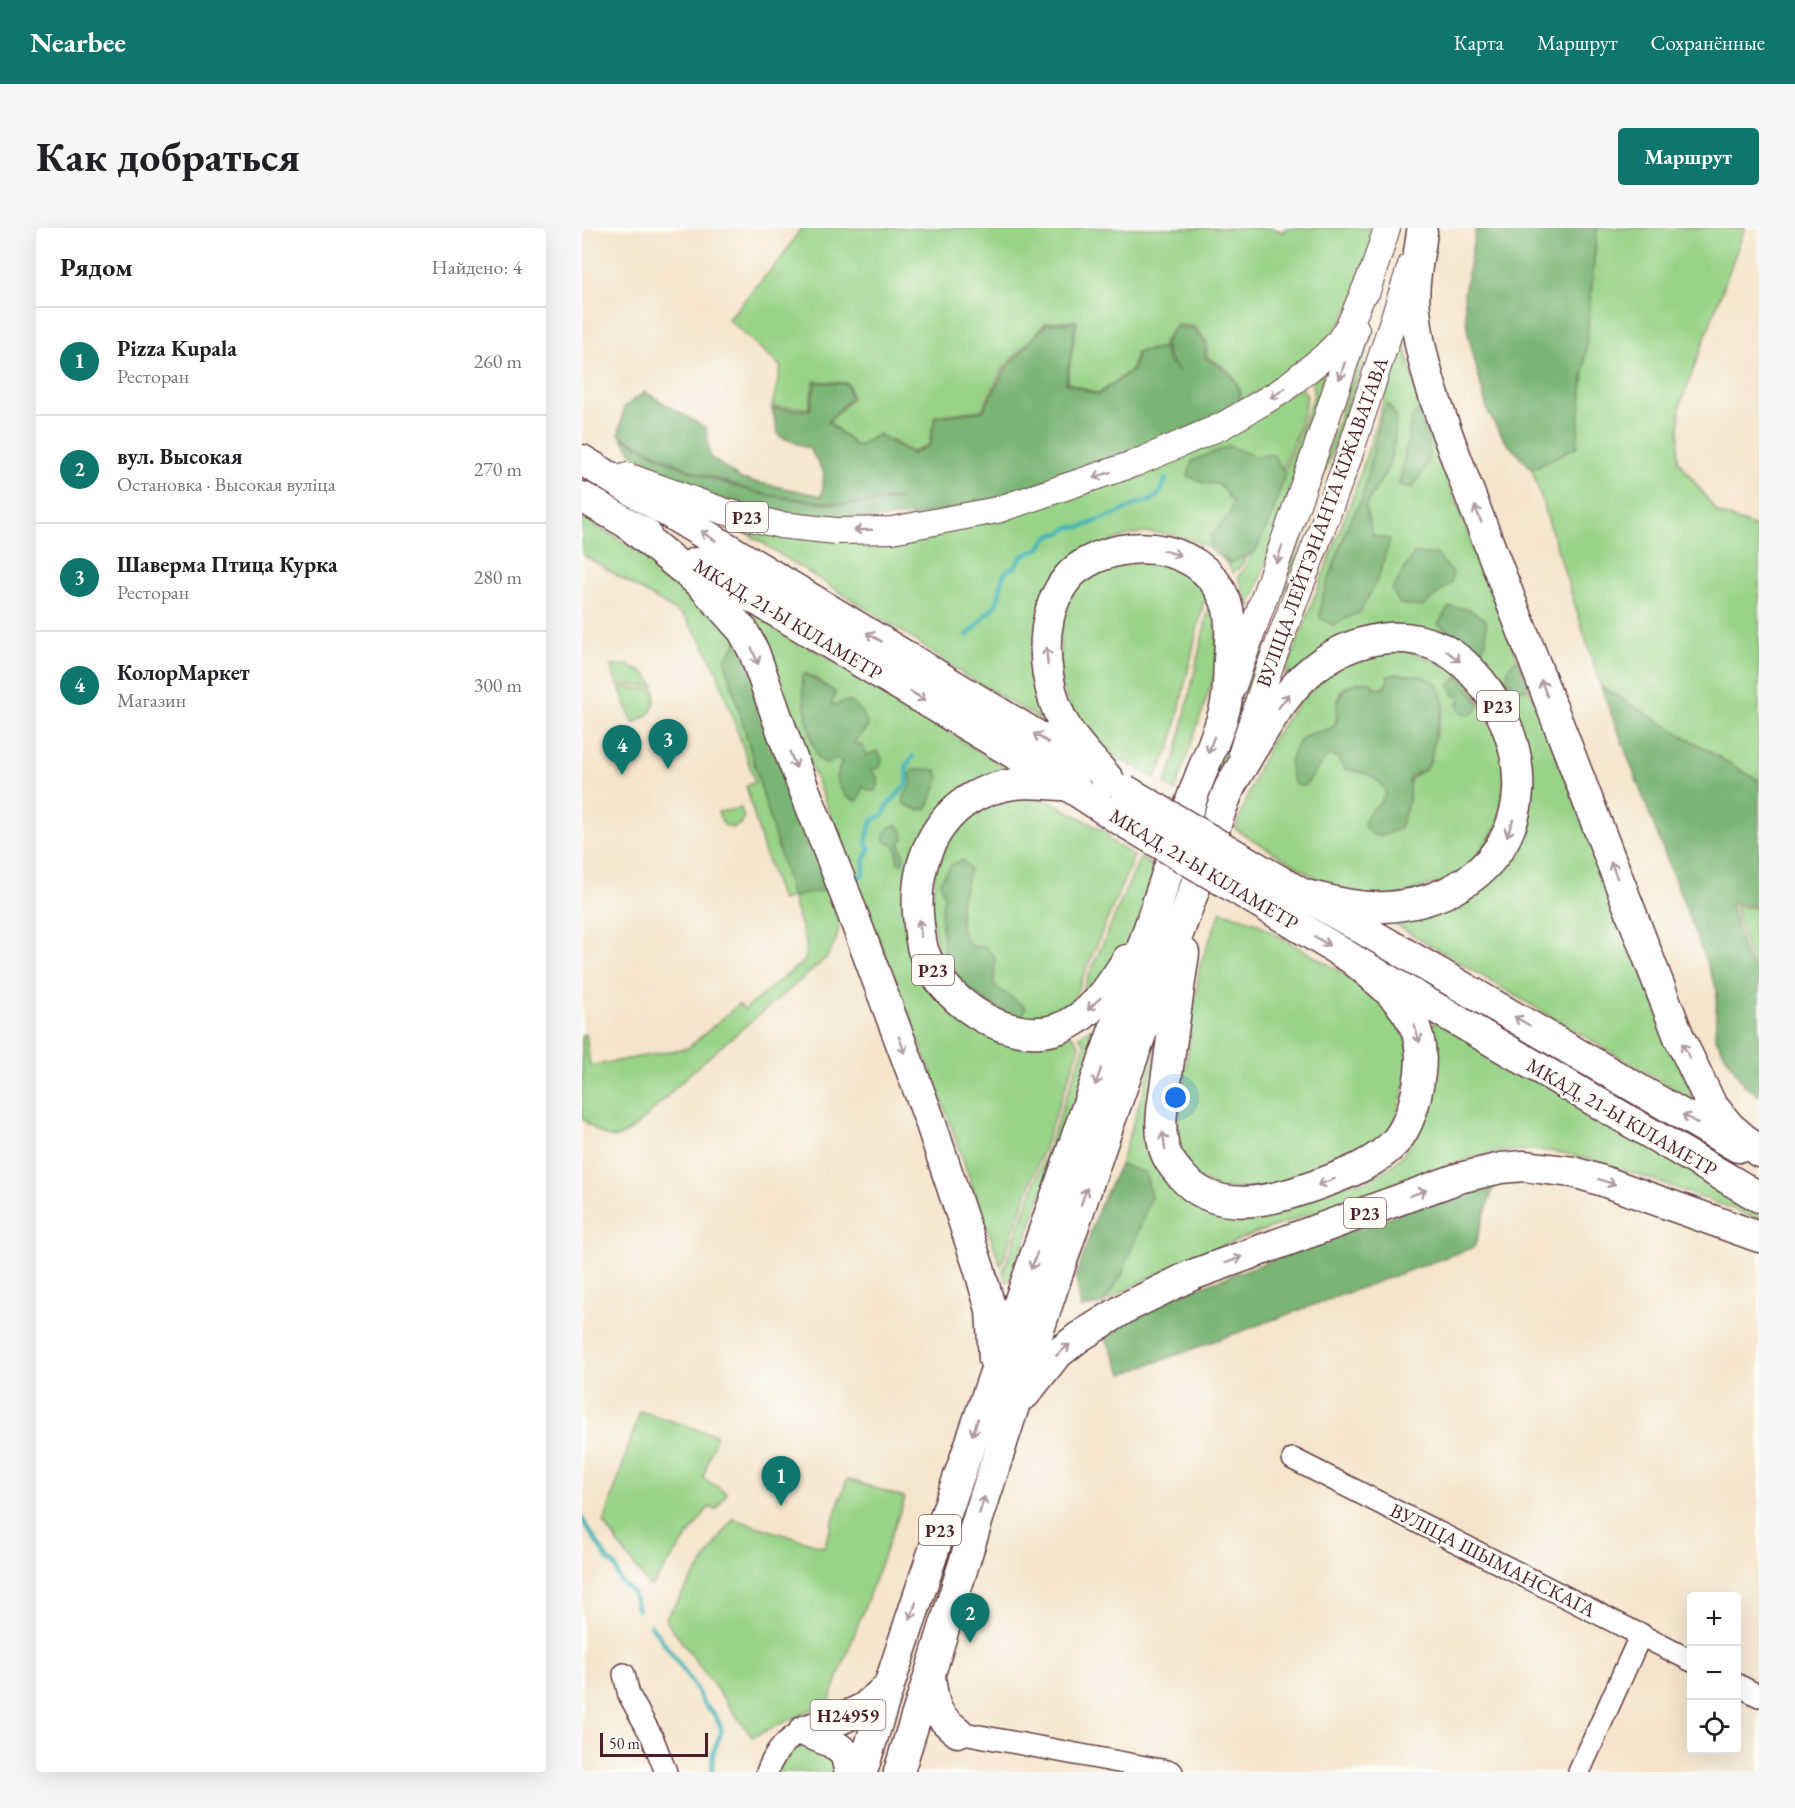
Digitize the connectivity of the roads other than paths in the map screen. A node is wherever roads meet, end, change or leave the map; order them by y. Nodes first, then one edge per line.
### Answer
1 (1387, 228) edge
2 (1423, 230) edge
3 (1371, 275) junction
4 (1399, 296) junction
5 (1359, 318) junction
6 (1388, 334) junction
7 (582, 459) edge
8 (582, 497) edge
9 (640, 531) junction
10 (1226, 706) junction
11 (1067, 786) junction
12 (1231, 786) junction
13 (1117, 795) junction
14 (1194, 890) junction
15 (1306, 895) junction
16 (1152, 922) junction
17 (1352, 959) junction
18 (1759, 1152) edge
19 (1759, 1159) edge
20 (1759, 1197) edge
21 (1759, 1237) edge
22 (994, 1371) junction
23 (1011, 1410) junction
24 (1293, 1459) dead end
25 (1641, 1634) junction
26 (1687, 1658) edge
27 (929, 1673) junction
28 (624, 1674) dead end
29 (1741, 1686) edge
30 (887, 1688) junction
31 (1759, 1696) edge
32 (804, 1731) junction
33 (958, 1732) junction
34 (902, 1768) edge
35 (666, 1772) edge
36 (767, 1772) edge
37 (850, 1772) edge
38 (862, 1772) edge
39 (1172, 1772) edge
40 (1579, 1772) edge

1 - 3 main road, ВУЛІЦА ЛЕЙТЭНАНТА КІЖАВАТАВА / Р23
2 - 4 main road, ВУЛІЦА ЛЕЙТЭНАНТА КІЖАВАТАВА / Р23
18 -> 2 highway, Р23
3 - 4 main road
3 - 5 main road, ВУЛІЦА ЛЕЙТЭНАНТА КІЖАВАТАВА / Р23
3 -> 7 main road, Р23
4 - 6 main road, ВУЛІЦА ЛЕЙТЭНАНТА КІЖАВАТАВА / Р23
5 - 6 main road
5 -> 10 main road, ВУЛІЦА ЛЕЙТЭНАНТА КІЖАВАТАВА / Р23
6 - 12 main road, ВУЛІЦА ЛЕЙТЭНАНТА КІЖАВАТАВА / Р23
13 -> 7 highway, МКАД, 21-Ы КІЛАМЕТР
8 - 9 highway
9 -> 11 highway, МКАД, 21-Ы КІЛАМЕТР
9 -> 22 highway, Р23
13 -> 10 highway, Р23
10 -> 16 highway, ВУЛІЦА ЛЕЙТЭНАНТА КІЖАВАТАВА / Р23
11 - 13 highway, МКАД, 21-Ы КІЛАМЕТР
16 -> 11 highway, Р23
12 - 14 highway, ВУЛІЦА ЛЕЙТЭНАНТА КІЖАВАТАВА / Р23
12 -> 15 highway, Р23
13 - 15 highway, МКАД, 21-Ы КІЛАМЕТР, bridge
13 -> 17 highway, МКАД, 21-Ы КІЛАМЕТР, bridge
17 -> 14 highway, Р23
23 -> 14 highway, Р23
19 -> 15 highway, МКАД, 21-Ы КІЛАМЕТР
16 -> 22 highway, Р23
17 - 20 highway, МКАД, 21-Ы КІЛАМЕТР
23 -> 21 highway, Р23
22 -> 30 highway, Р23
27 -> 23 highway, Р23
24 - 25 street, ВУЛІЦА ШЫМАНСКАГА
25 - 26 street, ВУЛІЦА ШЫМАНСКАГА
25 - 40 street
27 - 33 highway
27 - 34 highway, Р23
28 - 35 street
29 - 31 street
30 - 32 highway, Н24959
30 - 38 highway, Р23
32 - 36 street, Н24959
32 - 37 highway, Н24959
33 - 34 highway
33 - 39 street

